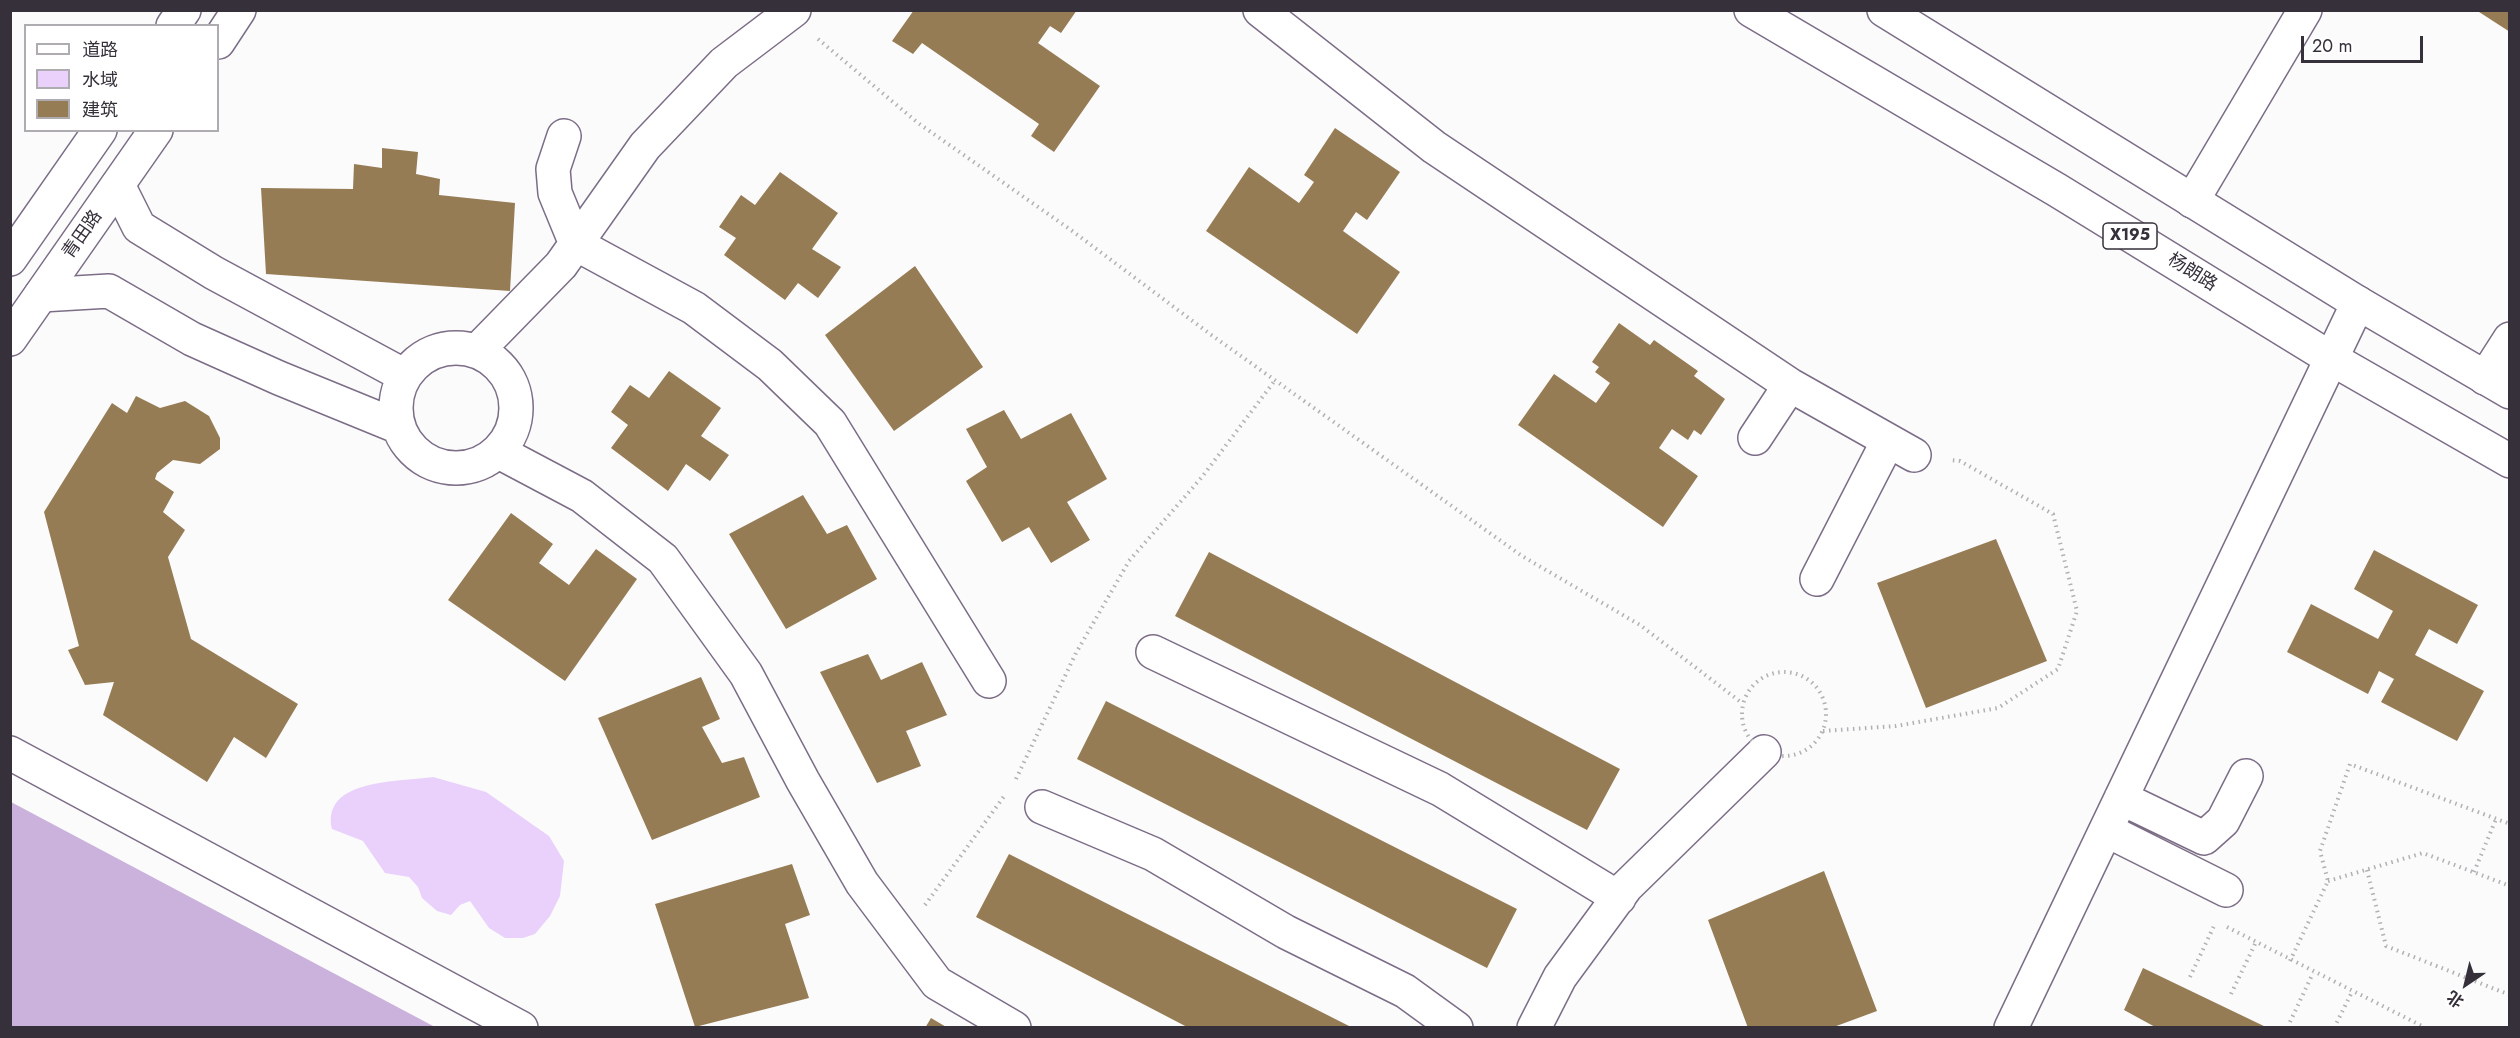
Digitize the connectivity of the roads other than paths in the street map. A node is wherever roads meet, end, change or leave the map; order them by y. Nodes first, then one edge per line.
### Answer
1 (184, 10) edge
2 (239, 10) edge
3 (1260, 10) edge
4 (1751, 10) edge
5 (1884, 10) edge
6 (2305, 10) edge
7 (793, 12) edge
8 (174, 24) edge
9 (219, 40) edge
10 (99, 132) edge
11 (155, 132) edge
12 (564, 136) dead end
13 (118, 185) junction
14 (2192, 201) junction
15 (576, 244) junction
16 (10, 259) edge
17 (41, 295) junction
18 (2358, 303) junction
19 (10, 339) edge
20 (2510, 339) edge
21 (477, 351) junction
22 (2332, 359) junction
23 (405, 376) junction
24 (1790, 385) junction
25 (2497, 385) edge
26 (399, 427) junction
27 (1755, 438) dead end
28 (499, 452) junction
29 (2510, 461) edge
30 (1817, 579) dead end
31 (1153, 652) dead end
32 (988, 681) dead end
33 (1764, 752) road end
34 (10, 753) edge
35 (2246, 776) dead end
36 (2121, 798) junction
37 (1042, 807) dead end
38 (2106, 830) junction
39 (1618, 898) junction
40 (2223, 903) road end
41 (521, 1028) edge
42 (1014, 1028) edge
43 (1456, 1028) edge
44 (1534, 1028) edge
45 (2011, 1028) edge

1 - 8 street
2 - 9 street
3 - 24 street
4 - 22 street, 杨朗路 / X195
5 - 14 street
6 - 14 street
7 - 15 street
10 - 16 street
11 - 13 street, 青田路
12 - 15 street
13 - 17 street, 青田路
13 - 23 street
14 - 18 street
15 - 21 street
15 - 32 street
17 - 19 street, 青田路
17 - 26 street
18 - 22 street
18 - 25 street
20 - 25 street
21 - 23 street
21 - 28 street
22 - 29 street, 杨朗路 / X195
22 - 36 street
23 - 26 street
24 - 27 street
24 - 30 street
26 - 28 street
28 - 42 street
31 - 39 street
33 - 39 street
34 - 41 street
35 - 36 street
36 - 38 street
37 - 43 street
38 - 40 street
38 - 45 street
39 - 44 street

